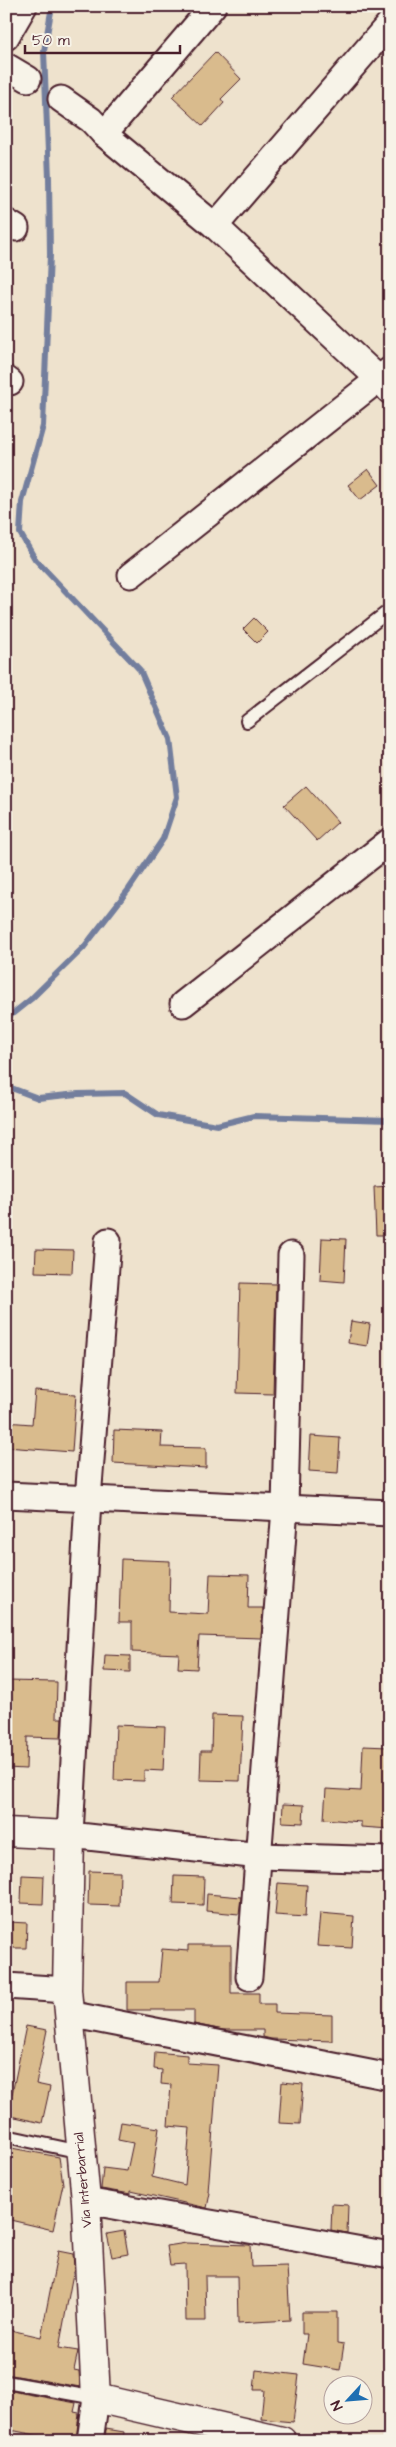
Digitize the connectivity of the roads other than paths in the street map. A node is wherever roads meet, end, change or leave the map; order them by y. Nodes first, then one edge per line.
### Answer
1 (24, 6) edge
2 (213, 6) edge
3 (382, 6) edge
4 (390, 13) edge
5 (390, 23) edge
6 (6, 37) edge
7 (6, 66) edge
8 (28, 79) dead end
9 (61, 99) dead end
10 (104, 134) junction
11 (215, 226) junction
12 (386, 381) edge
13 (132, 574) dead end
14 (390, 610) edge
15 (247, 721) dead end
16 (390, 841) edge
17 (183, 1004) dead end
18 (108, 1241) dead end
19 (292, 1255) dead end
20 (6, 1495) edge
21 (88, 1499) junction
22 (285, 1508) junction
23 (390, 1513) edge
24 (6, 1832) edge
25 (70, 1835) junction
26 (260, 1856) junction
27 (390, 1860) edge
28 (249, 1977) dead end
29 (6, 1986) edge
30 (68, 2002) junction
31 (390, 2077) edge
32 (6, 2136) edge
33 (81, 2152) junction
34 (86, 2201) junction
35 (390, 2255) edge
36 (6, 2382) edge
37 (96, 2398) junction
38 (90, 2441) edge
39 (282, 2441) edge

1 - 6 street
2 - 10 street
3 - 4 street
5 - 11 street
7 - 8 street
9 - 10 street
10 - 11 street
11 - 12 street
12 - 13 street
14 - 15 lane
16 - 17 street
18 - 21 street
19 - 22 street
20 - 21 street
21 - 22 street
21 - 25 street
22 - 23 street
22 - 26 street
24 - 25 main road
25 - 26 street
25 - 30 main road, Vía Interbarrial
26 - 27 street
26 - 28 street
29 - 30 street
30 - 31 street
30 - 33 main road, Vía Interbarrial
32 - 33 lane
33 - 34 main road, Vía Interbarrial
34 - 35 street
34 - 37 main road, Vía Interbarrial
36 - 37 lane
37 - 38 street
37 - 39 main road

